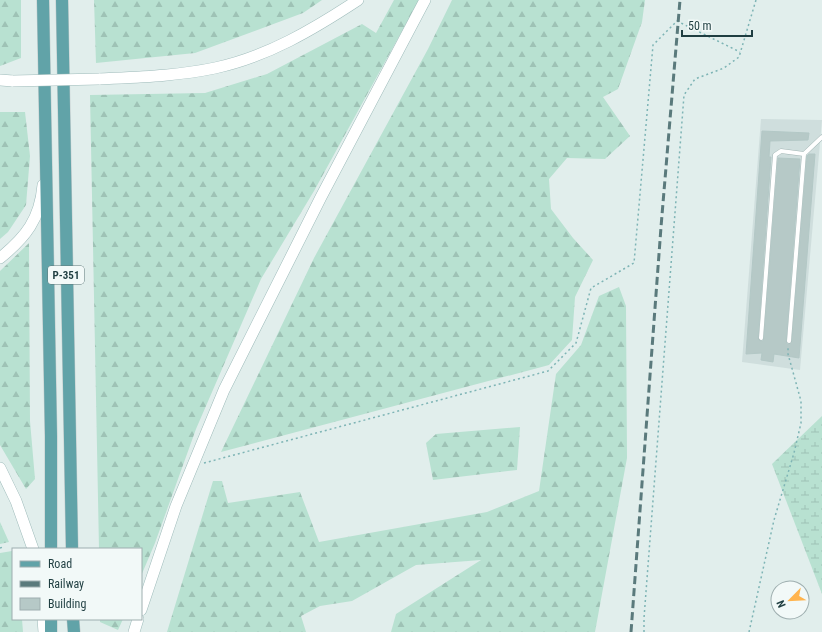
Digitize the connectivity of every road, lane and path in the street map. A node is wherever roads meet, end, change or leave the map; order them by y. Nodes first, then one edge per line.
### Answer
1 (43, 0) edge
2 (62, 0) edge
3 (358, 0) edge
4 (425, 0) edge
5 (756, 0) edge
6 (740, 52) junction
7 (0, 80) edge
8 (822, 137) edge
9 (804, 154) junction
10 (45, 159) junction
11 (0, 258) edge
12 (761, 338) dead end
13 (789, 341) joint
14 (192, 467) junction
15 (0, 468) edge
16 (3, 547) dead end
17 (0, 548) edge
18 (32, 548) edge
19 (51, 548) edge
20 (72, 548) edge
21 (142, 607) edge
22 (43, 620) edge
23 (51, 620) edge
24 (74, 620) edge
25 (138, 620) edge
26 (44, 632) edge
27 (51, 632) edge
28 (74, 632) edge
29 (134, 632) edge
30 (644, 632) edge
31 (749, 632) edge

1 - 10 main road, Р-351
2 - 20 main road, Р-351
3 - 7 main road, bridge
4 - 14 main road
5 - 6 path
6 - 14 path
6 - 30 path
8 - 9 lane
9 - 12 lane
9 - 13 lane
10 - 11 main road
10 - 19 main road, Р-351
13 - 31 path
14 - 21 main road
15 - 18 main road
16 - 17 path
22 - 26 main road
23 - 27 main road
24 - 28 main road
25 - 29 main road

